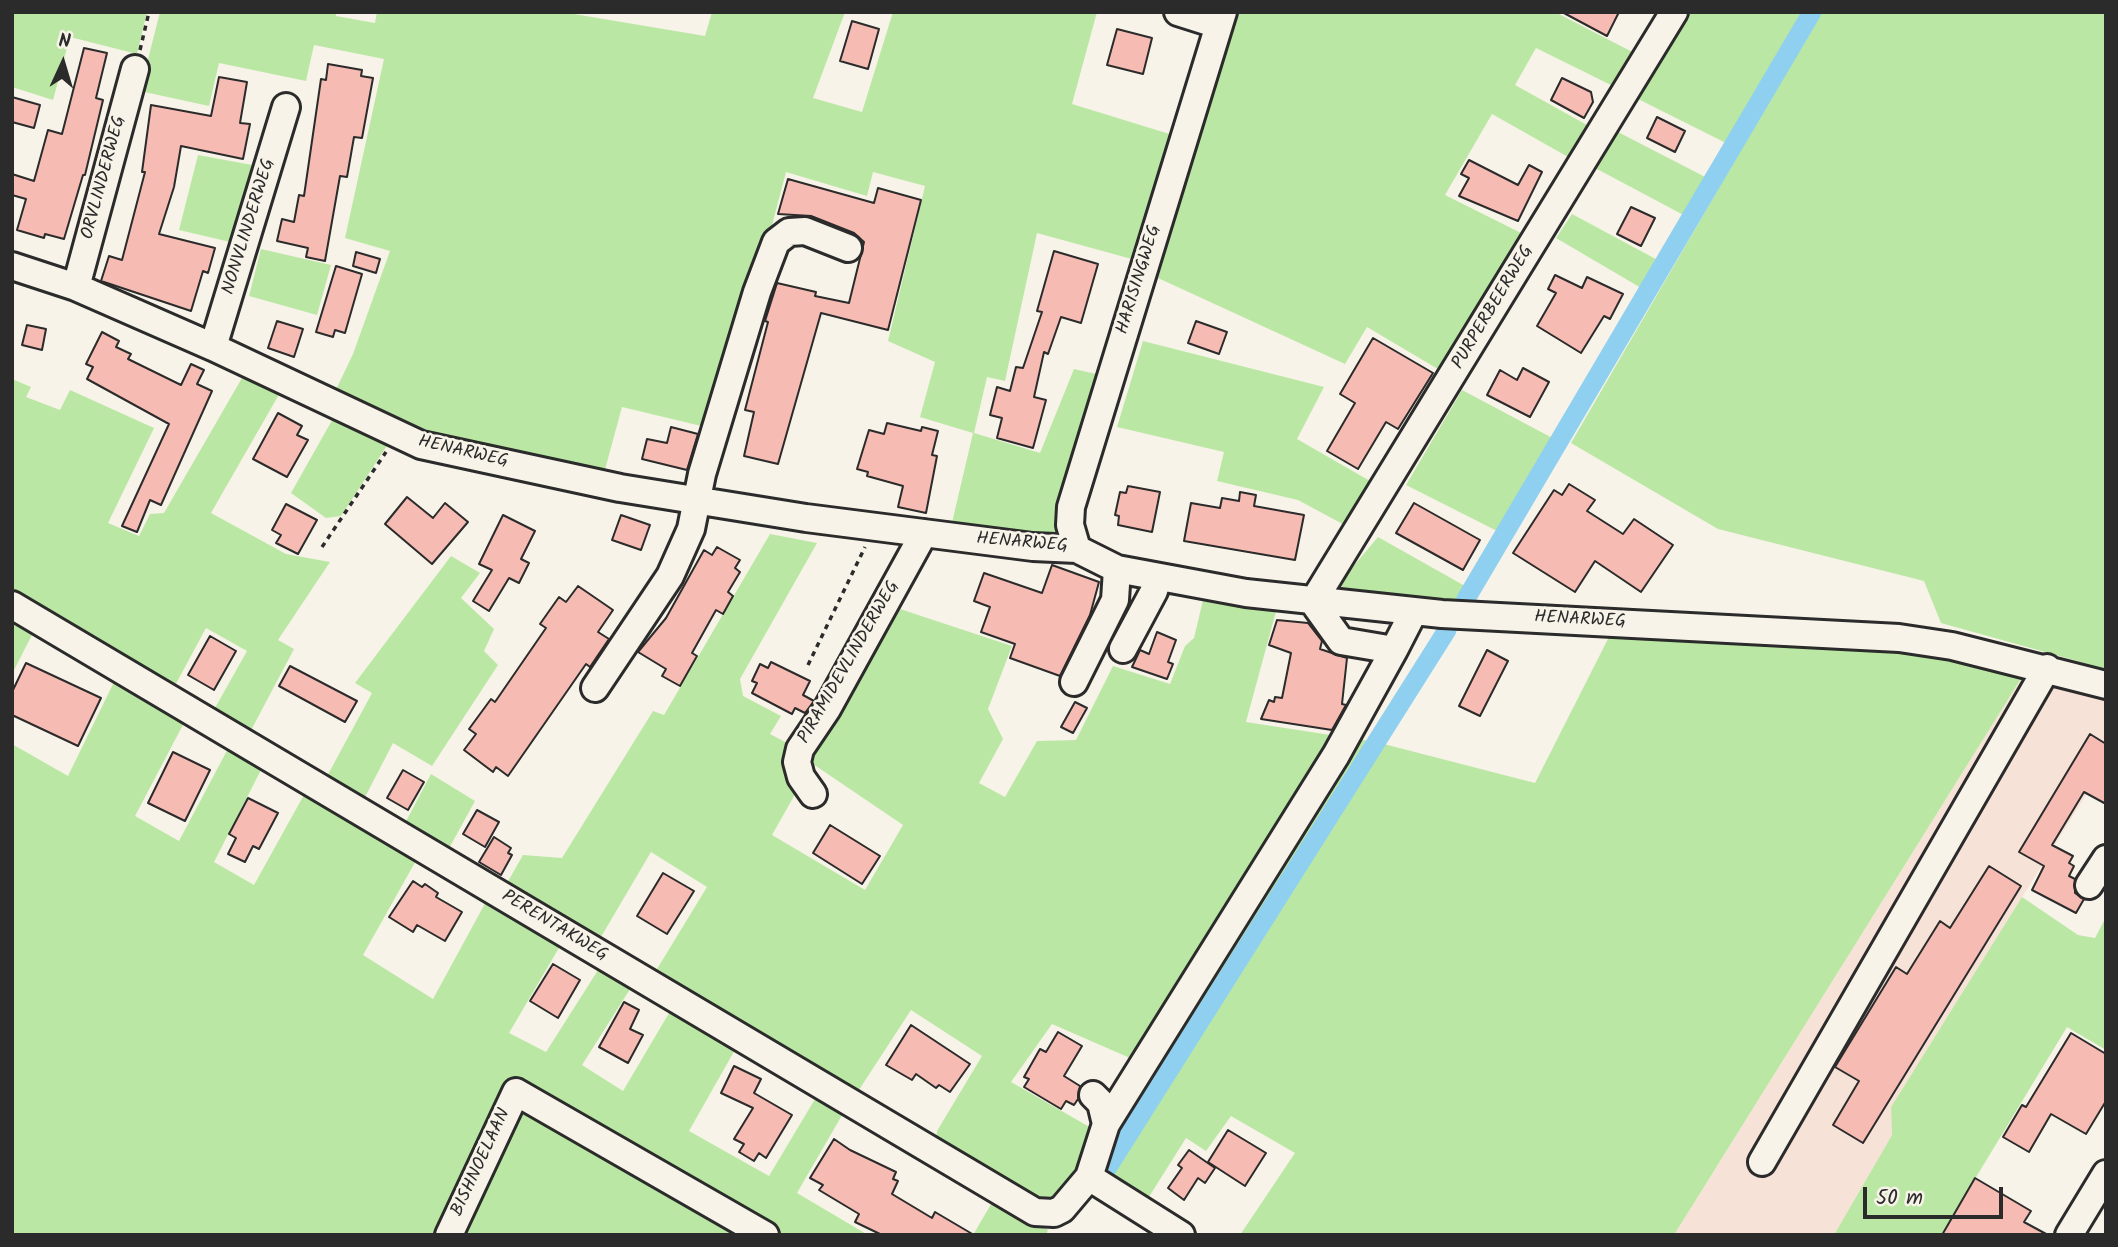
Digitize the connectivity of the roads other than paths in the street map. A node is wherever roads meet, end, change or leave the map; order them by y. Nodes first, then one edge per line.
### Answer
1 (1178, 12) edge
2 (1674, 12) edge
3 (1221, 19) edge
4 (135, 69) road end
5 (286, 107) dead end
6 (848, 248) dead end
7 (12, 266) edge
8 (76, 287) junction
9 (213, 347) junction
10 (698, 503) junction
11 (924, 533) junction
12 (1077, 549) junction
13 (1117, 569) junction
14 (1158, 577) junction
15 (1313, 602) junction
16 (12, 605) edge
17 (1414, 611) junction
18 (1123, 649) dead end
19 (1394, 650) junction
20 (2047, 668) junction
21 (1074, 682) dead end
22 (2106, 685) edge
23 (595, 688) dead end
24 (813, 794) dead end
25 (2106, 859) edge
26 (2089, 885) dead end
27 (1093, 1095) dead end
28 (1106, 1124) junction
29 (1762, 1162) dead end
30 (2106, 1174) edge
31 (1089, 1177) junction
32 (449, 1235) edge
33 (765, 1235) edge
34 (1181, 1235) edge
35 (2069, 1235) edge

1 - 3 street
2 - 15 street, PURPERBEERWEG
3 - 12 street, HARISINGWEG
4 - 8 street, ORVLINDERWEG
5 - 9 street, NONVLINDERWEG
6 - 10 street
7 - 8 street, HENARWEG
8 - 9 street, HENARWEG
9 - 10 street, HENARWEG
10 - 11 street, HENARWEG
10 - 23 street
11 - 12 street, HENARWEG
11 - 24 street, PIRAMIDEVLINDERWEG
12 - 13 street, HENARWEG
13 - 14 street, HENARWEG
13 - 21 street
14 - 15 street, HENARWEG
14 - 18 street
15 - 17 street, HENARWEG
15 - 19 street
16 - 31 street, PERENTAKWEG
17 - 19 street
17 - 20 street, HENARWEG
19 - 28 street
20 - 22 street, HENARWEG
20 - 29 street
25 - 26 street
27 - 28 street
28 - 31 street
30 - 35 street
31 - 34 street
32 - 33 street, BISHNOELAAN

